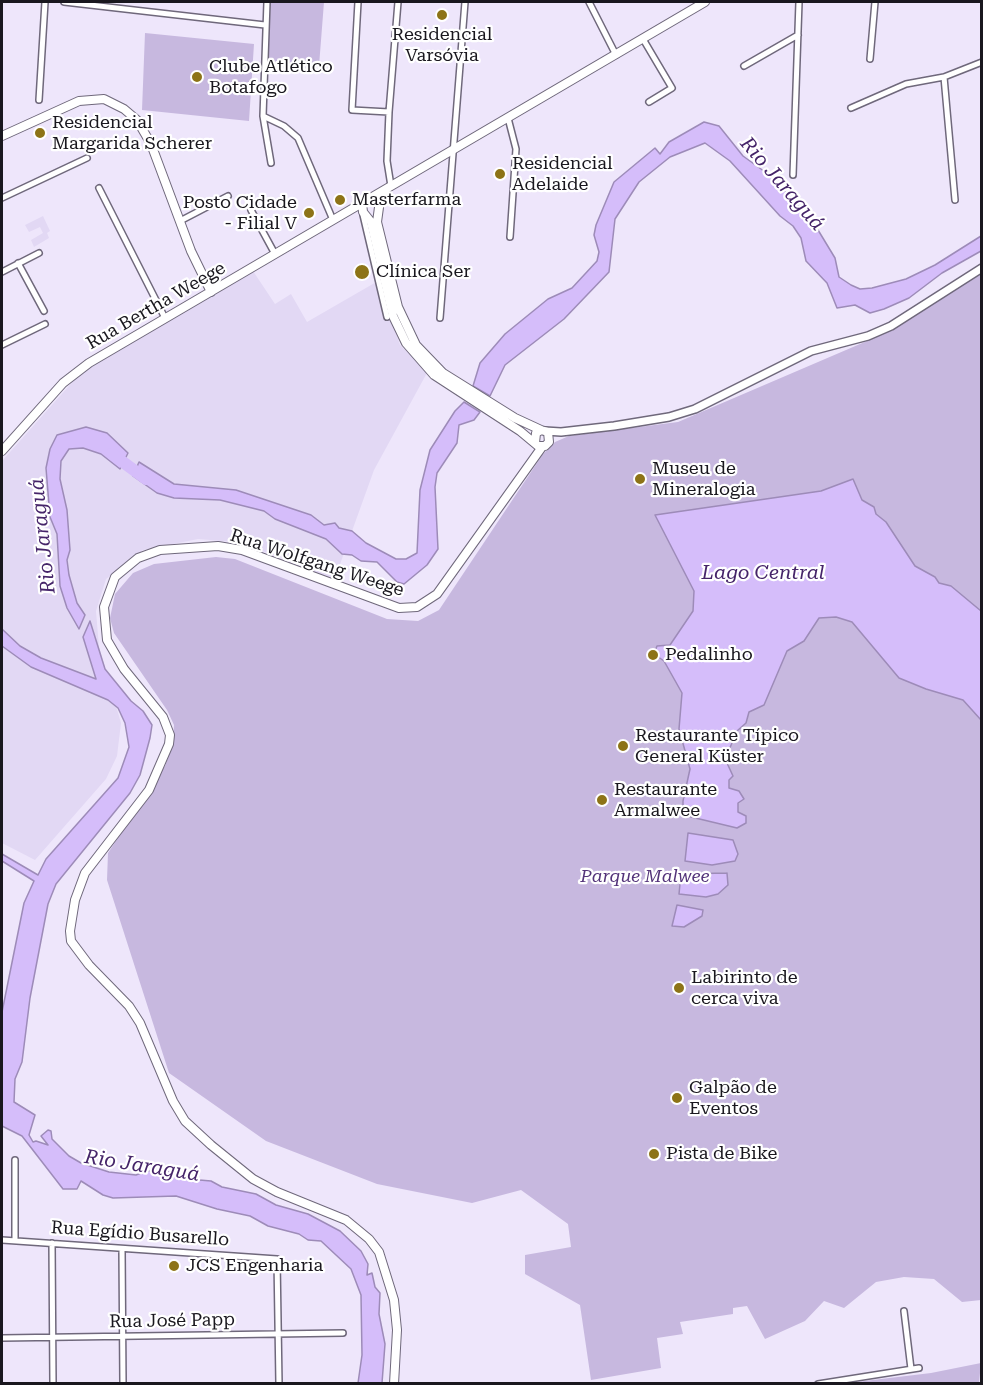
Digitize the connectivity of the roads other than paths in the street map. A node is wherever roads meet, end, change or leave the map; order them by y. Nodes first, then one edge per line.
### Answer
1 (45, 2) edge
2 (63, 2) edge
3 (77, 2) edge
4 (267, 2) edge
5 (358, 2) edge
6 (398, 2) edge
7 (465, 2) edge
8 (589, 2) edge
9 (705, 2) edge
10 (799, 2) edge
11 (875, 2) edge
12 (265, 25) junction
13 (798, 34) junction
14 (643, 39) junction
15 (616, 55) junction
16 (870, 59) dead end
17 (981, 62) edge
18 (744, 66) dead end
19 (944, 77) junction
20 (39, 100) dead end
21 (649, 102) dead end
22 (851, 108) dead end
23 (389, 112) junction
24 (263, 116) junction
25 (508, 118) junction
26 (2, 136) edge
27 (452, 151) junction
28 (87, 158) dead end
29 (271, 163) dead end
30 (793, 175) dead end
31 (389, 187) junction
32 (99, 188) dead end
33 (228, 196) dead end
34 (372, 197) junction
35 (2, 198) edge
36 (955, 200) dead end
37 (362, 203) junction
38 (380, 203) junction
39 (251, 210) dead end
40 (346, 212) junction
41 (365, 216) junction
42 (378, 216) junction
43 (180, 220) junction
44 (333, 220) junction
45 (510, 237) dead end
46 (39, 253) dead end
47 (275, 254) junction
48 (18, 263) junction
49 (981, 268) edge
50 (2, 272) edge
51 (211, 292) junction
52 (44, 311) dead end
53 (387, 317) dead end
54 (165, 318) junction
55 (440, 318) dead end
56 (45, 324) dead end
57 (2, 345) edge
58 (464, 390) junction
59 (498, 412) junction
60 (543, 430) junction
61 (561, 432) junction
62 (540, 445) junction
63 (2, 450) edge
64 (15, 1160) dead end
65 (2, 1240) edge
66 (15, 1240) junction
67 (52, 1243) junction
68 (122, 1249) junction
69 (904, 1311) dead end
70 (343, 1333) dead end
71 (278, 1334) junction
72 (123, 1336) junction
73 (53, 1337) junction
74 (2, 1338) edge
75 (919, 1368) dead end
76 (911, 1369) junction
77 (53, 1383) edge
78 (123, 1383) edge
79 (279, 1383) edge
80 (394, 1383) edge
81 (818, 1383) edge

1 - 20 street
2 - 3 street
3 - 12 street
4 - 12 street
5 - 23 street
6 - 23 street
7 - 27 street
8 - 15 street
9 - 14 main road, Rua Bertha Weege
10 - 13 street
11 - 16 street
12 - 24 street
13 - 18 street
13 - 30 street
14 - 15 main road, Rua Bertha Weege
14 - 21 street
15 - 25 main road, Rua Bertha Weege
17 - 19 street
19 - 22 street
19 - 36 street
23 - 31 street
24 - 29 street
24 - 44 street
25 - 27 main road, Rua Bertha Weege
25 - 45 street
26 - 43 main road
27 - 31 main road, Rua Bertha Weege
27 - 55 street
28 - 35 street
31 - 34 main road, Rua Bertha Weege
31 - 38 main road
32 - 54 street
33 - 43 street
34 - 37 main road, Rua Bertha Weege
34 - 38 main road
37 - 40 main road, Rua Bertha Weege
37 - 41 main road
38 - 42 main road
39 - 47 street
40 - 41 main road
40 - 44 main road, Rua Bertha Weege
41 - 42 main road
41 - 53 street
41 - 58 main road
42 - 58 main road
43 - 51 main road
44 - 47 main road, Rua Bertha Weege
46 - 48 street
47 - 51 main road, Rua Bertha Weege
48 - 50 street
48 - 52 street
49 - 61 street
51 - 54 main road, Rua Bertha Weege
54 - 63 main road, Rua Bertha Weege
56 - 57 street
58 - 59 main road
59 - 60 main road
59 - 62 main road
60 - 61 street
60 - 62 main road
60 - 62 main road
61 - 62 street, Rua Wolfgang Weege
62 - 80 main road, Rua Wolfgang Weege
64 - 66 street
65 - 66 street, Rua Egídio Busarello
66 - 67 street, Rua Egídio Busarello
67 - 68 street, Rua Egídio Busarello
67 - 73 street
68 - 71 street, Rua Egídio Busarello
68 - 72 street
69 - 76 street
70 - 71 street, Rua José Papp
71 - 72 street, Rua José Papp
71 - 79 street
72 - 73 street, Rua José Papp
72 - 78 street
73 - 74 street, Rua José Papp
73 - 77 street
75 - 76 street
76 - 81 street

